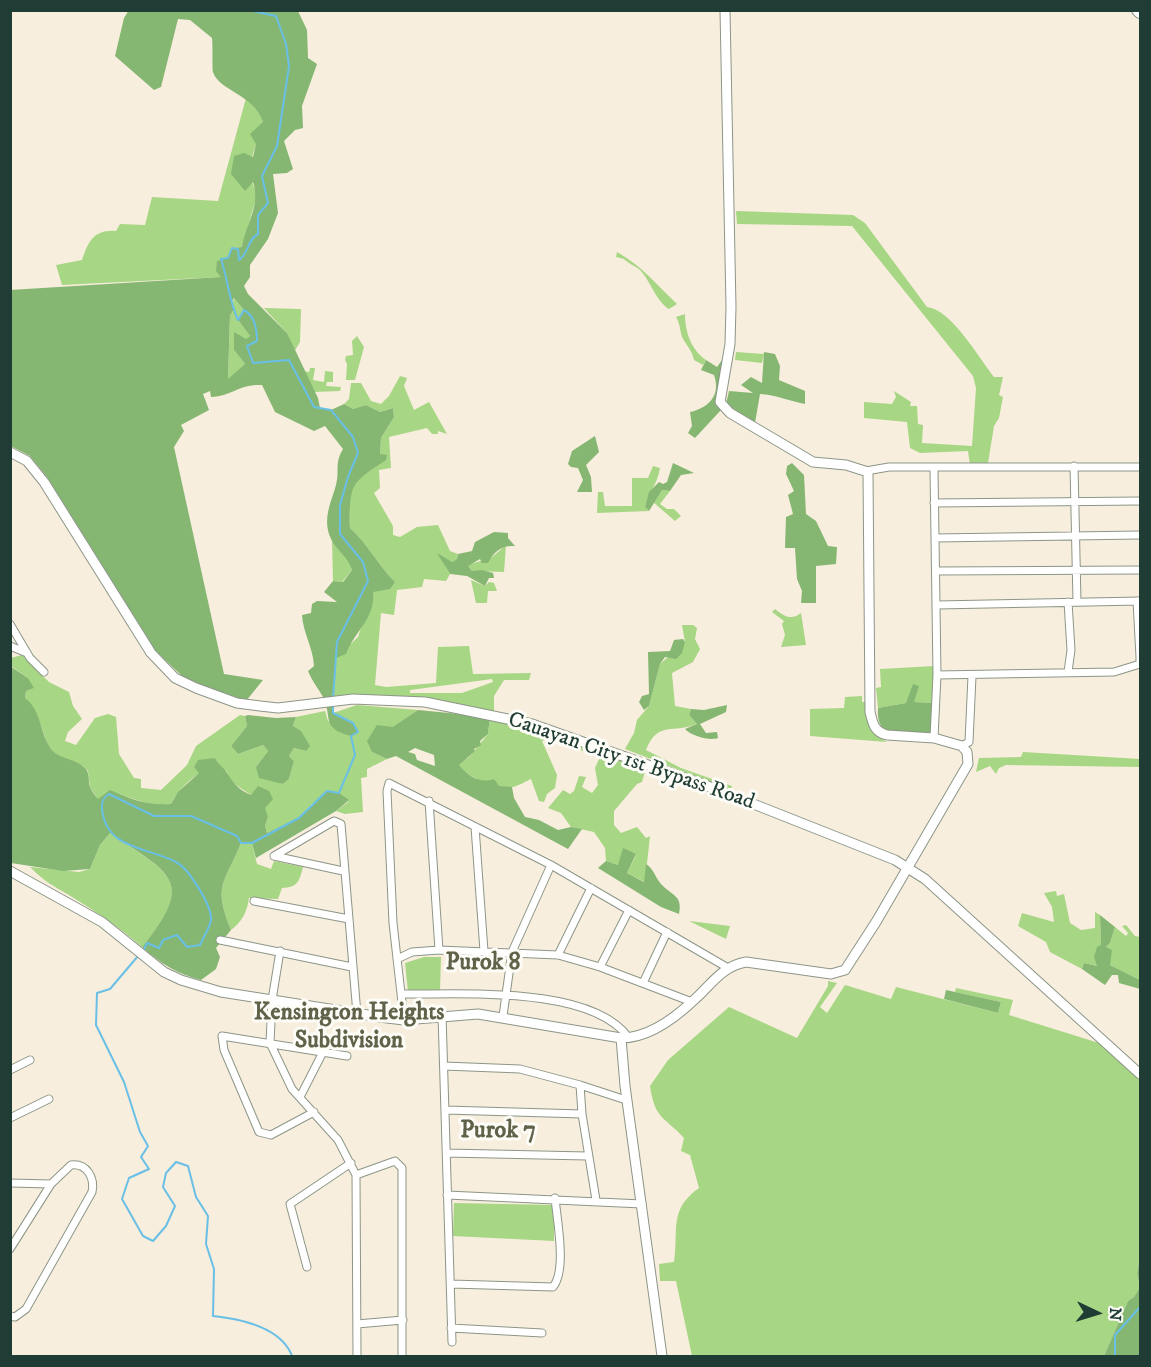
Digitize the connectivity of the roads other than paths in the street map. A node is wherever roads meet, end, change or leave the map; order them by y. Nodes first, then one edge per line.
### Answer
1 (725, 10) edge
2 (10, 452) edge
3 (1074, 466) junction
4 (1140, 467) edge
5 (934, 469) junction
6 (866, 471) junction
7 (1075, 501) junction
8 (1140, 501) edge
9 (934, 503) junction
10 (1076, 534) junction
11 (1140, 535) edge
12 (935, 538) junction
13 (1077, 570) junction
14 (1140, 570) edge
15 (936, 571) junction
16 (1139, 601) edge
17 (1068, 602) junction
18 (1077, 602) junction
19 (937, 605) junction
20 (10, 624) edge
21 (1140, 633) edge
22 (10, 646) edge
23 (27, 653) junction
24 (1140, 664) edge
25 (44, 672) dead end
26 (1068, 672) junction
27 (937, 675) junction
28 (972, 676) junction
29 (934, 738) junction
30 (962, 746) junction
31 (429, 801) junction
32 (475, 827) junction
33 (551, 865) junction
34 (908, 866) junction
35 (10, 871) edge
36 (343, 872) junction
37 (591, 888) junction
38 (254, 901) dead end
39 (629, 910) junction
40 (349, 919) junction
41 (667, 932) junction
42 (220, 940) dead end
43 (439, 950) junction
44 (280, 951) junction
45 (484, 951) junction
46 (512, 952) junction
47 (558, 956) junction
48 (397, 959) junction
49 (352, 967) junction
50 (600, 967) junction
51 (728, 968) junction
52 (643, 983) junction
53 (401, 994) junction
54 (506, 995) junction
55 (272, 1000) junction
56 (692, 1002) junction
57 (357, 1014) junction
58 (442, 1015) junction
59 (503, 1016) junction
60 (404, 1020) junction
61 (625, 1038) junction
62 (270, 1043) junction
63 (322, 1054) junction
64 (347, 1056) dead end
65 (30, 1060) dead end
66 (444, 1066) junction
67 (10, 1070) edge
68 (1140, 1074) edge
69 (580, 1085) junction
70 (300, 1097) junction
71 (49, 1099) dead end
72 (626, 1101) junction
73 (446, 1110) junction
74 (314, 1112) junction
75 (582, 1114) junction
76 (10, 1118) edge
77 (447, 1153) junction
78 (587, 1156) junction
79 (351, 1163) junction
80 (356, 1175) junction
81 (10, 1183) edge
82 (51, 1184) junction
83 (447, 1195) junction
84 (555, 1198) junction
85 (596, 1200) junction
86 (642, 1204) junction
87 (10, 1249) edge
88 (307, 1267) dead end
89 (451, 1284) junction
90 (10, 1316) edge
91 (403, 1320) junction
92 (357, 1324) junction
93 (451, 1328) junction
94 (542, 1333) dead end
95 (452, 1342) dead end
96 (357, 1356) edge
97 (402, 1356) edge
98 (662, 1356) edge

1 - 6 street
2 - 34 street, Cauayan City 1st Bypass Road
3 - 4 street
3 - 5 street
3 - 7 street
5 - 6 street
5 - 9 street
6 - 29 street
7 - 8 street
7 - 9 street
7 - 10 street
9 - 12 street
10 - 11 street
10 - 12 street
10 - 13 street
12 - 15 street
13 - 14 street
13 - 15 street
13 - 18 street
15 - 19 street
16 - 18 street
16 - 21 street
17 - 18 street
17 - 19 street
17 - 26 street
19 - 27 street
20 - 23 street
21 - 24 street
22 - 23 street
23 - 25 street
24 - 26 street
26 - 28 street
27 - 28 street
27 - 29 street
28 - 30 street
29 - 30 street
30 - 34 street
31 - 32 street
31 - 43 street
31 - 48 street
32 - 33 street
32 - 45 street
33 - 37 street
33 - 46 street
34 - 51 street
34 - 68 street, Cauayan City 1st Bypass Road
35 - 55 street
36 - 36 street
36 - 40 street
37 - 39 street
37 - 47 street
38 - 40 street
39 - 41 street
39 - 50 street
40 - 49 street
41 - 51 street
41 - 52 street
42 - 44 street
43 - 45 street
43 - 48 street
44 - 49 street
44 - 55 street
45 - 46 street
46 - 47 street
46 - 54 street
47 - 50 street
48 - 53 street
49 - 57 street
50 - 52 street
51 - 56 street
52 - 56 street
53 - 54 street
53 - 60 street
54 - 59 street
54 - 61 street
55 - 57 street
55 - 62 street
56 - 61 street
57 - 60 street
58 - 59 street
58 - 60 street
58 - 66 street
59 - 61 street
61 - 72 street
62 - 63 street
62 - 70 street
62 - 74 street
63 - 64 street
63 - 70 street
65 - 67 street
66 - 69 street
66 - 73 street
69 - 72 street
69 - 75 street
70 - 74 street
71 - 76 street
72 - 86 street
73 - 75 street
73 - 77 street
74 - 79 street
75 - 78 street
77 - 78 street
77 - 83 street
78 - 85 street
79 - 80 street
79 - 88 street
80 - 91 street
80 - 92 street
81 - 82 street
82 - 87 street
82 - 90 street
83 - 84 street
83 - 89 street
84 - 85 street
84 - 89 street
85 - 86 street
86 - 98 street
89 - 93 street
91 - 92 street
91 - 97 street
92 - 96 street
93 - 94 street
93 - 95 street

